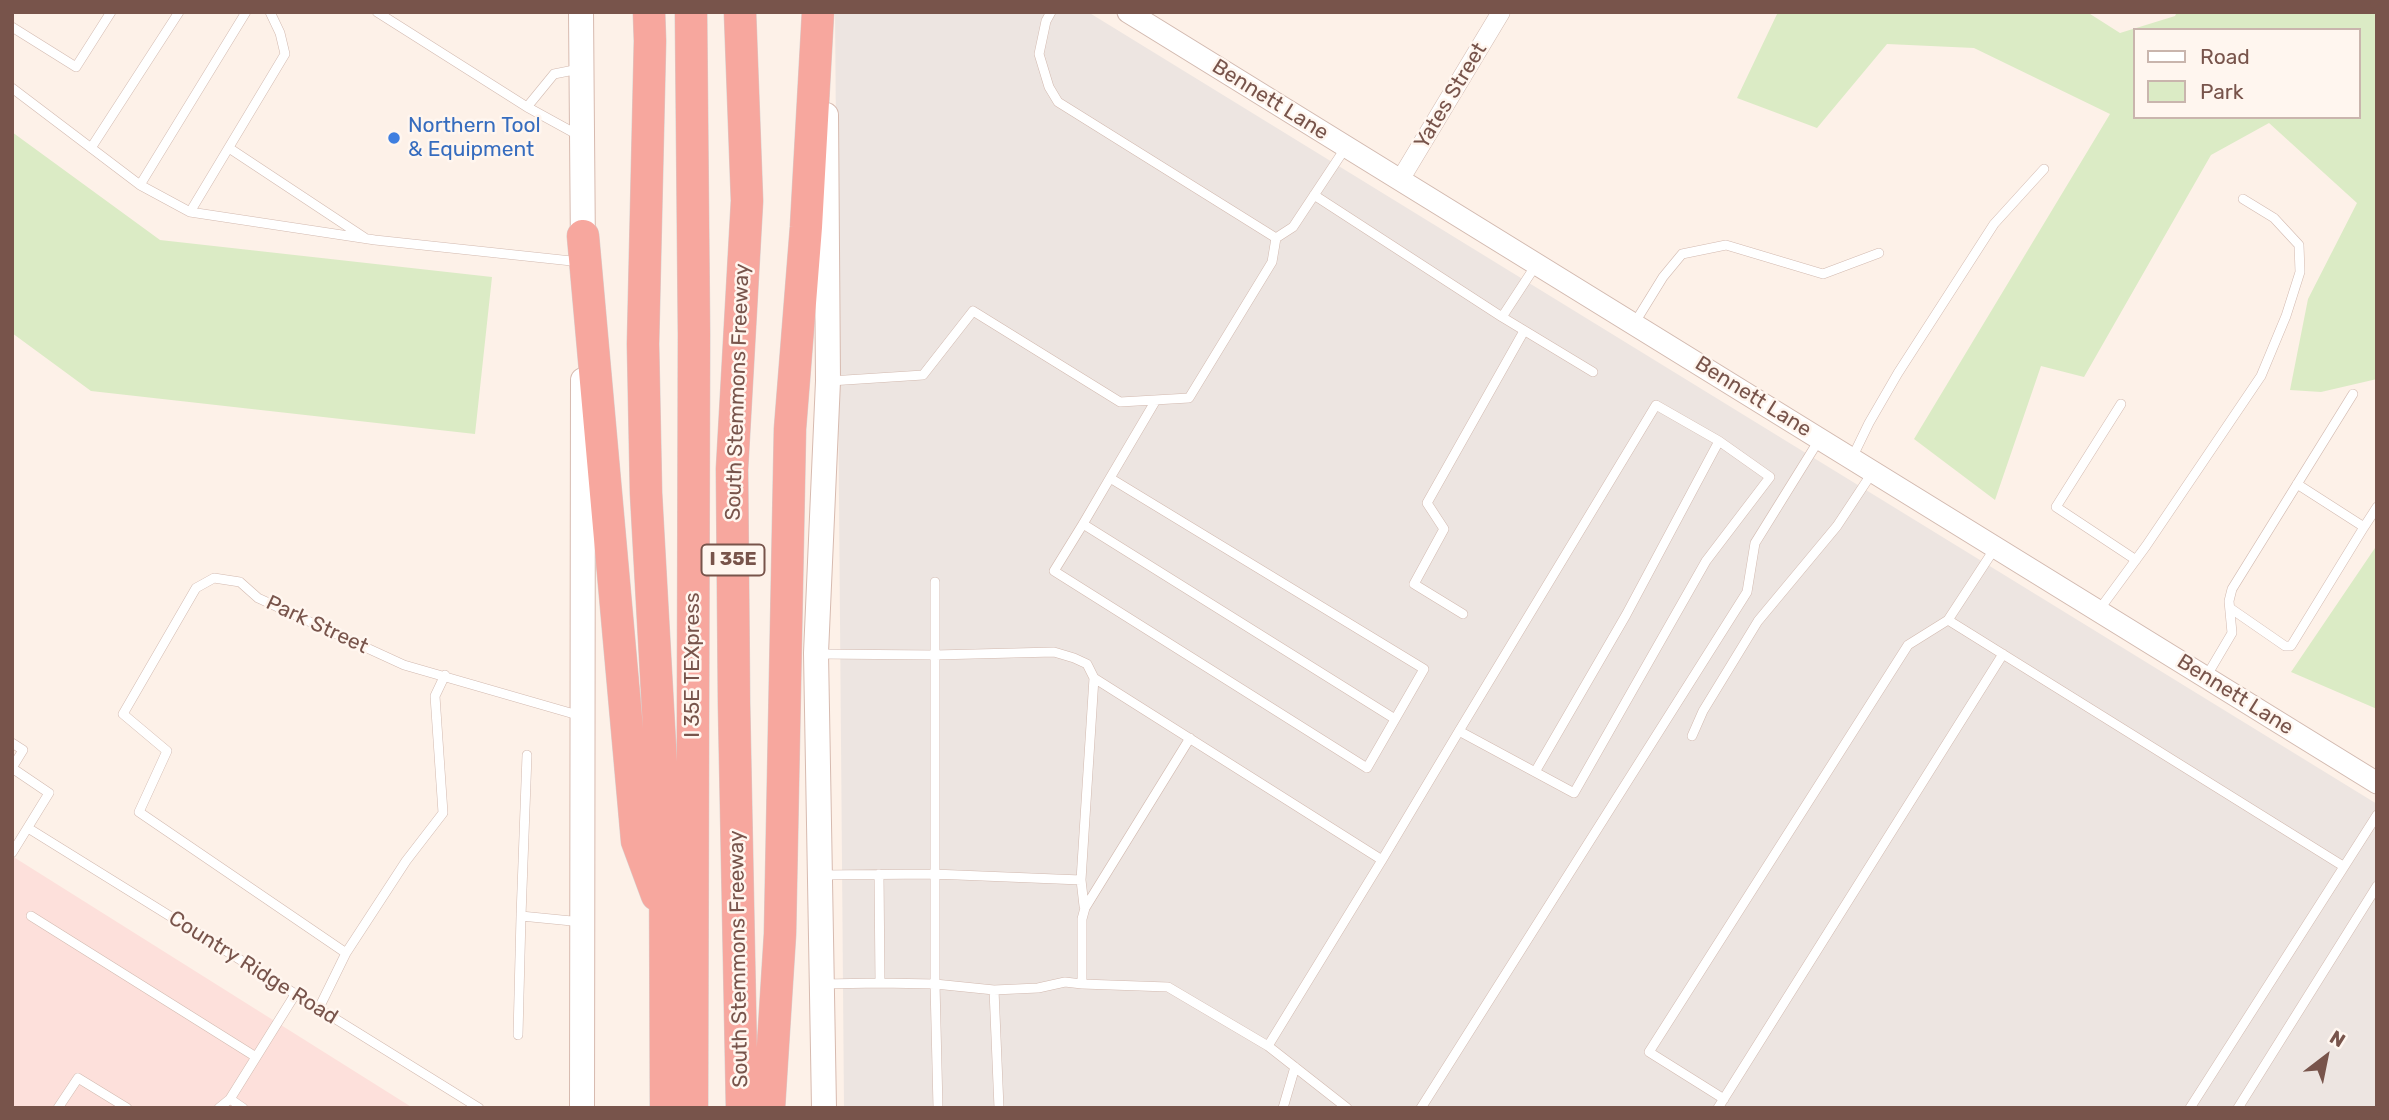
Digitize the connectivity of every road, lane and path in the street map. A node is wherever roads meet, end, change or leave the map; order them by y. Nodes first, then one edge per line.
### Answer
1 (111, 12) edge
2 (179, 12) edge
3 (246, 12) edge
4 (270, 12) edge
5 (377, 12) edge
6 (580, 12) edge
7 (649, 12) edge
8 (691, 12) edge
9 (740, 12) edge
10 (818, 12) edge
11 (825, 12) edge
12 (1051, 12) edge
13 (1128, 12) edge
14 (1501, 12) edge
15 (12, 27) edge
16 (581, 69) junction
17 (12, 88) edge
18 (527, 107) junction
19 (582, 137) junction
20 (1346, 146) junction
21 (91, 148) junction
22 (229, 148) junction
23 (2044, 169) dead end
24 (1400, 180) junction
25 (140, 185) junction
26 (1314, 195) junction
27 (2243, 199) dead end
28 (190, 212) junction
29 (1276, 238) junction
30 (368, 239) junction
31 (583, 249) junction
32 (1879, 254) dead end
33 (1537, 264) junction
34 (1502, 317) junction
35 (1634, 324) junction
36 (1524, 331) junction
37 (1593, 372) dead end
38 (828, 381) junction
39 (2353, 394) dead end
40 (1156, 400) junction
41 (2121, 404) dead end
42 (1820, 439) junction
43 (1719, 441) junction
44 (1852, 458) junction
45 (1872, 471) junction
46 (1110, 478) junction
47 (2297, 484) junction
48 (2377, 507) edge
49 (1083, 524) junction
50 (2364, 527) junction
51 (1995, 548) junction
52 (2136, 560) junction
53 (935, 582) dead end
54 (2230, 608) junction
55 (2098, 611) junction
56 (1463, 614) dead end
57 (1948, 620) junction
58 (816, 653) junction
59 (2003, 654) junction
60 (935, 655) junction
61 (445, 676) junction
62 (2206, 677) junction
63 (1094, 678) junction
64 (583, 717) junction
65 (1395, 719) junction
66 (1459, 731) junction
67 (1692, 736) dead end
68 (1190, 738) junction
69 (12, 743) edge
70 (527, 755) dead end
71 (12, 768) edge
72 (1535, 772) junction
73 (2377, 783) edge
74 (2377, 815) edge
75 (28, 828) junction
76 (12, 853) edge
77 (1382, 860) junction
78 (2343, 866) junction
79 (880, 874) junction
80 (933, 874) junction
81 (819, 875) junction
82 (1081, 880) junction
83 (2377, 886) edge
84 (1085, 908) junction
85 (31, 916) dead end
86 (521, 916) junction
87 (665, 916) junction
88 (582, 922) junction
89 (346, 953) junction
90 (880, 983) junction
91 (935, 984) junction
92 (1082, 984) junction
93 (821, 985) junction
94 (994, 990) junction
95 (296, 993) junction
96 (318, 1008) junction
97 (518, 1035) dead end
98 (1268, 1046) junction
99 (257, 1057) junction
100 (1295, 1067) junction
101 (230, 1099) junction
102 (1724, 1099) junction
103 (58, 1108) edge
104 (127, 1108) edge
105 (219, 1108) edge
106 (243, 1108) edge
107 (479, 1108) edge
108 (582, 1108) edge
109 (666, 1108) edge
110 (692, 1108) edge
111 (742, 1108) edge
112 (769, 1108) edge
113 (824, 1108) edge
114 (938, 1108) edge
115 (999, 1108) edge
116 (1283, 1108) edge
117 (1347, 1108) edge
118 (1421, 1108) edge
119 (1718, 1108) edge
120 (2190, 1108) edge
121 (2238, 1108) edge

1 - 15 lane
2 - 21 lane
3 - 25 lane
4 - 22 lane
5 - 18 lane
6 - 16 main road
7 - 87 highway
8 - 110 highway, I 35E TEXpress
9 - 111 highway, South Stemmons Freeway / I 35E
10 - 112 highway
11 - 38 main road
12 - 29 lane
13 - 20 street, Bennett Lane
14 - 24 street, Yates Street
16 - 18 lane
16 - 19 main road
17 - 21 lane
18 - 19 lane
19 - 31 main road
20 - 24 street, Bennett Lane
20 - 26 lane
21 - 25 lane
22 - 28 lane
22 - 30 lane
23 - 44 lane
24 - 33 street, Bennett Lane
25 - 28 lane
26 - 29 lane
26 - 34 lane
27 - 52 lane
28 - 30 lane
29 - 40 lane
30 - 31 lane
31 - 64 main road
31 - 87 highway
32 - 35 lane
33 - 34 lane
33 - 35 street, Bennett Lane
34 - 36 lane
35 - 42 street, Bennett Lane
36 - 37 lane
36 - 56 lane
38 - 40 lane
38 - 58 main road
39 - 47 lane
40 - 46 lane
41 - 52 lane
42 - 44 street, Bennett Lane
42 - 118 lane
43 - 66 lane
43 - 72 lane
43 - 72 lane
44 - 45 street, Bennett Lane
45 - 51 street, Bennett Lane
45 - 67 lane
46 - 49 lane
46 - 65 lane
47 - 50 lane
47 - 54 lane
48 - 50 lane
49 - 65 lane
49 - 65 lane
50 - 54 lane
51 - 55 street, Bennett Lane
51 - 57 lane
52 - 55 lane
53 - 60 lane
54 - 62 lane
55 - 62 street, Bennett Lane
57 - 59 lane
57 - 102 lane
58 - 60 lane
58 - 81 main road
59 - 78 lane
59 - 102 lane
60 - 63 lane
60 - 80 lane
61 - 64 lane, Park Street
61 - 89 lane
61 - 89 lane, Park Street
62 - 73 street, Bennett Lane
63 - 68 lane
63 - 82 lane
64 - 88 main road
66 - 72 lane
66 - 77 lane
68 - 77 lane
68 - 84 lane
69 - 71 lane
70 - 86 lane
71 - 75 lane
74 - 78 lane
75 - 76 lane
75 - 95 lane, Country Ridge Road
77 - 98 lane
78 - 120 lane
79 - 80 lane
79 - 81 lane
79 - 90 lane
80 - 82 lane
80 - 91 lane
81 - 93 main road
82 - 84 lane
83 - 121 lane
84 - 92 lane
85 - 99 lane
86 - 88 lane
86 - 97 lane
87 - 109 highway
88 - 108 main road
89 - 96 lane
90 - 91 lane
90 - 93 lane
91 - 94 lane
91 - 114 lane
92 - 94 lane
92 - 98 lane
93 - 113 main road
94 - 115 lane
95 - 96 lane, Country Ridge Road
95 - 99 lane
96 - 107 lane, Country Ridge Road
98 - 100 lane
99 - 101 lane
100 - 116 lane
100 - 117 lane
101 - 105 lane
101 - 106 lane
102 - 119 lane
103 - 104 lane

